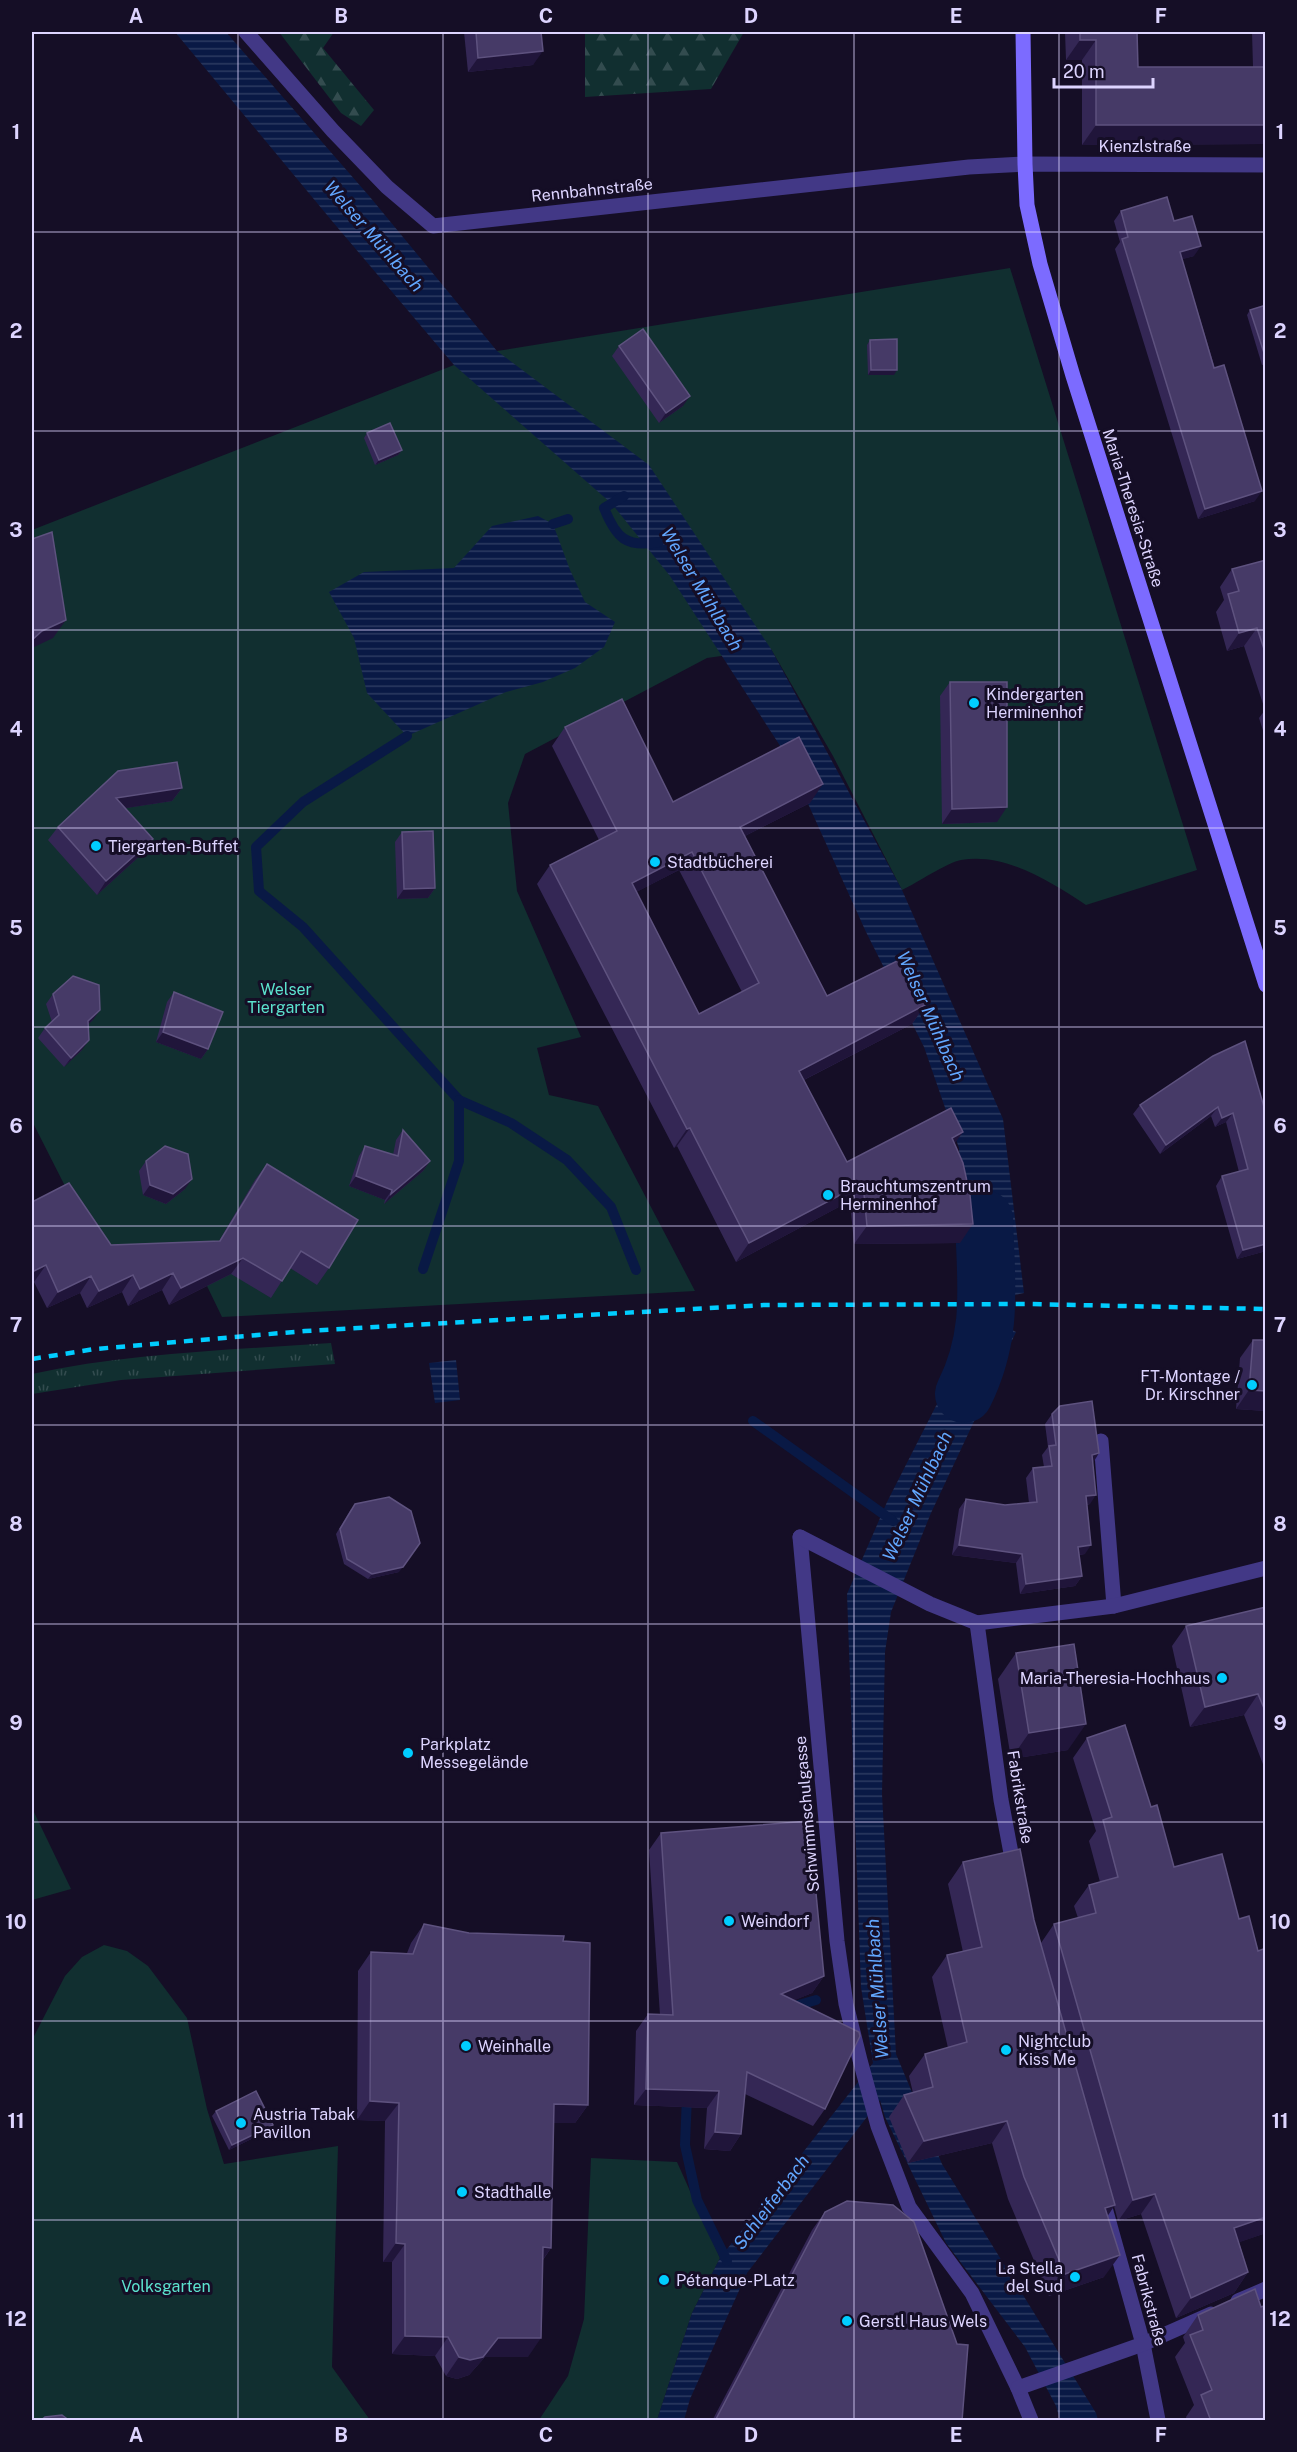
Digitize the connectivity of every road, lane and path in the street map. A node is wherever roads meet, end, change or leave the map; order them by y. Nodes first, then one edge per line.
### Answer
1 (246, 32) edge
2 (1023, 32) edge
3 (1024, 164) junction
4 (1266, 165) edge
5 (1265, 980) edge
6 (1101, 1441) dead end
7 (1266, 1568) edge
8 (1114, 1606) junction
9 (977, 1623) junction
10 (1016, 1881) edge
11 (1099, 2185) edge
12 (1266, 2289) edge
13 (1143, 2344) junction
14 (1018, 2388) junction
15 (1031, 2421) edge
16 (1158, 2421) edge

1 - 3 street, Rennbahnstraße
2 - 3 main road, Maria-Theresia-Straße
3 - 4 street, Kienzlstraße
3 - 5 main road, Maria-Theresia-Straße
6 - 8 street
7 - 8 street
8 - 9 street
9 - 10 street, Fabrikstraße
9 - 14 street, Schwimmschulgasse
11 - 13 street, Fabrikstraße
12 - 13 street
13 - 14 street
13 - 16 street, Fabrikstraße
14 - 15 street, Schwimmschulgasse

